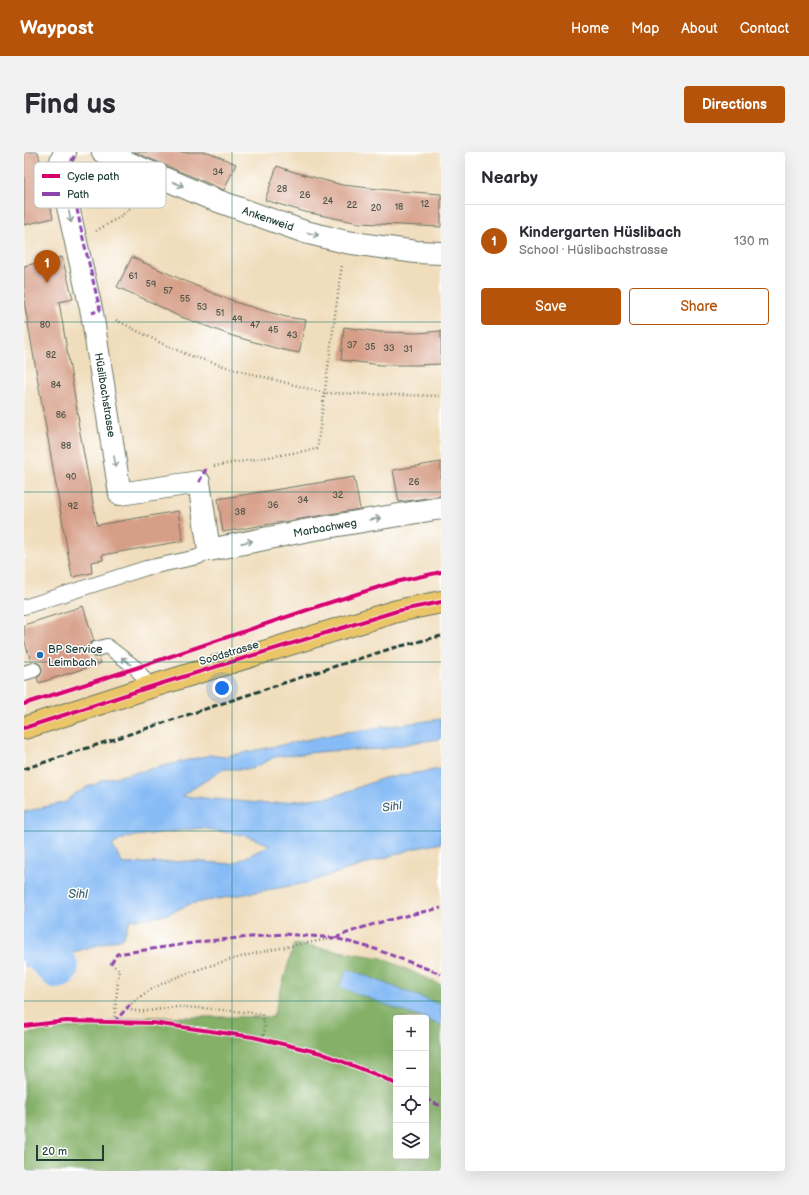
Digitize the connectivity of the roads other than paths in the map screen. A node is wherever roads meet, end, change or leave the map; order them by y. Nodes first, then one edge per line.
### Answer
1 (65, 152) edge
2 (103, 152) edge
3 (61, 162) edge
4 (126, 162) edge
5 (166, 179) edge
6 (68, 208) edge
7 (441, 253) edge
8 (441, 508) edge
9 (209, 550) junction
10 (441, 602) edge
11 (24, 607) edge
12 (96, 649) dead end
13 (150, 687) junction
14 (24, 728) edge

1 -> 3 street, Hüslibachstrasse
2 -> 4 street, Ankenweid
5 -> 7 street, Ankenweid
6 -> 9 street, Hüslibachstrasse
9 -> 8 street, Marbachweg
9 - 11 lane
10 - 13 main road, Soodstrasse
13 -> 12 lane
13 - 14 main road, Soodstrasse

